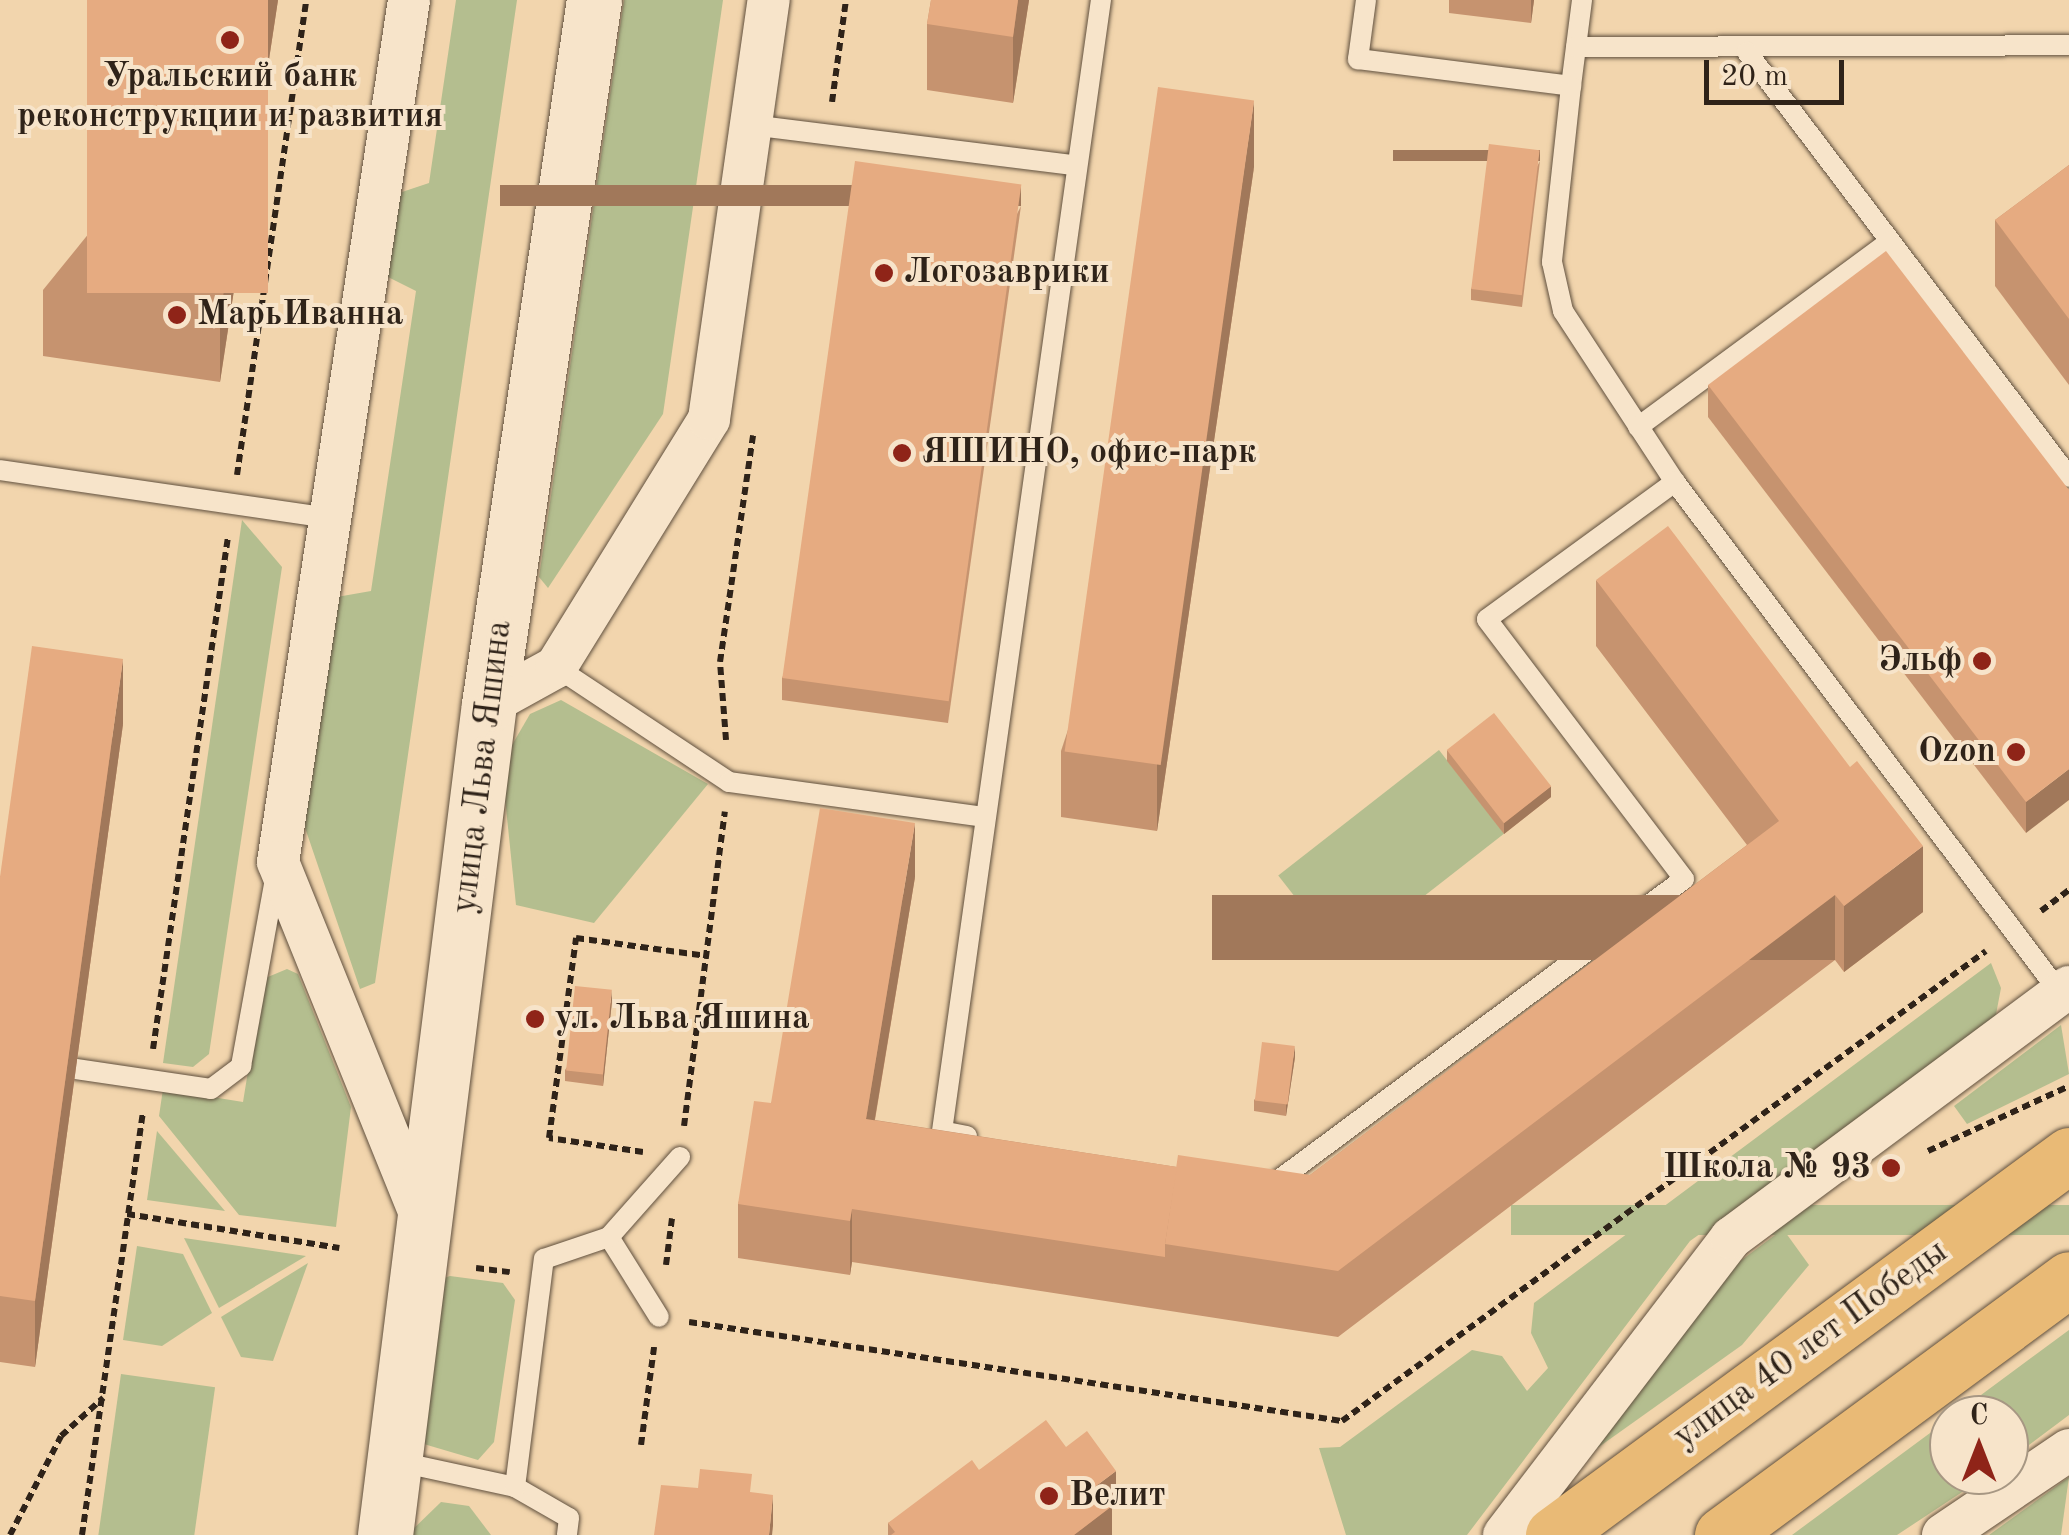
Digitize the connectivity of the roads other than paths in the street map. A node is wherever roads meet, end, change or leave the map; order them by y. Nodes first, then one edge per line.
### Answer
1 (409, 0) edge
2 (594, 0) edge
3 (770, 0) edge
4 (1101, 0) edge
5 (1366, 0) edge
6 (1582, 0) edge
7 (2069, 45) edge
8 (1576, 48) junction
9 (1747, 52) junction
10 (1571, 86) junction
11 (751, 125) junction
12 (1074, 165) junction
13 (1890, 241) junction
14 (1638, 427) junction
15 (0, 470) edge
16 (2069, 477) edge
17 (1675, 482) junction
18 (330, 518) junction
19 (556, 667) junction
20 (488, 704) junction
21 (985, 816) junction
22 (278, 862) junction
23 (2065, 991) edge
24 (76, 1069) edge
25 (1000, 1141) edge
26 (2069, 1155) edge
27 (680, 1157) road end
28 (1254, 1182) edge
29 (429, 1236) junction
30 (609, 1237) junction
31 (2069, 1280) edge
32 (658, 1317) road end
33 (2069, 1450) edge
34 (395, 1461) junction
35 (515, 1486) junction
36 (385, 1535) edge
37 (567, 1535) edge
38 (1504, 1535) edge
39 (1553, 1535) edge
40 (1722, 1535) edge
41 (1944, 1535) edge

1 - 18 street
2 - 20 main road, улица Льва Яшина
3 - 11 street
4 - 12 lane
5 - 10 lane
6 - 8 lane
7 - 9 lane
8 - 9 lane
8 - 10 lane
9 - 13 lane
10 - 14 lane
11 - 12 lane
11 - 19 street
12 - 21 lane
13 - 14 lane
13 - 16 lane
14 - 17 lane
15 - 18 lane
17 - 23 lane
17 - 28 lane
18 - 22 street
19 - 20 street
19 - 21 lane
20 - 29 main road, улица Льва Яшина
21 - 25 lane
22 - 24 lane
22 - 29 street
23 - 38 street
26 - 39 main road, улица 40 лет Победы
27 - 30 lane
29 - 34 main road, улица Льва Яшина
30 - 32 lane
30 - 35 lane
31 - 40 main road
33 - 41 street
34 - 35 lane
34 - 36 main road, улица Льва Яшина
35 - 37 lane

